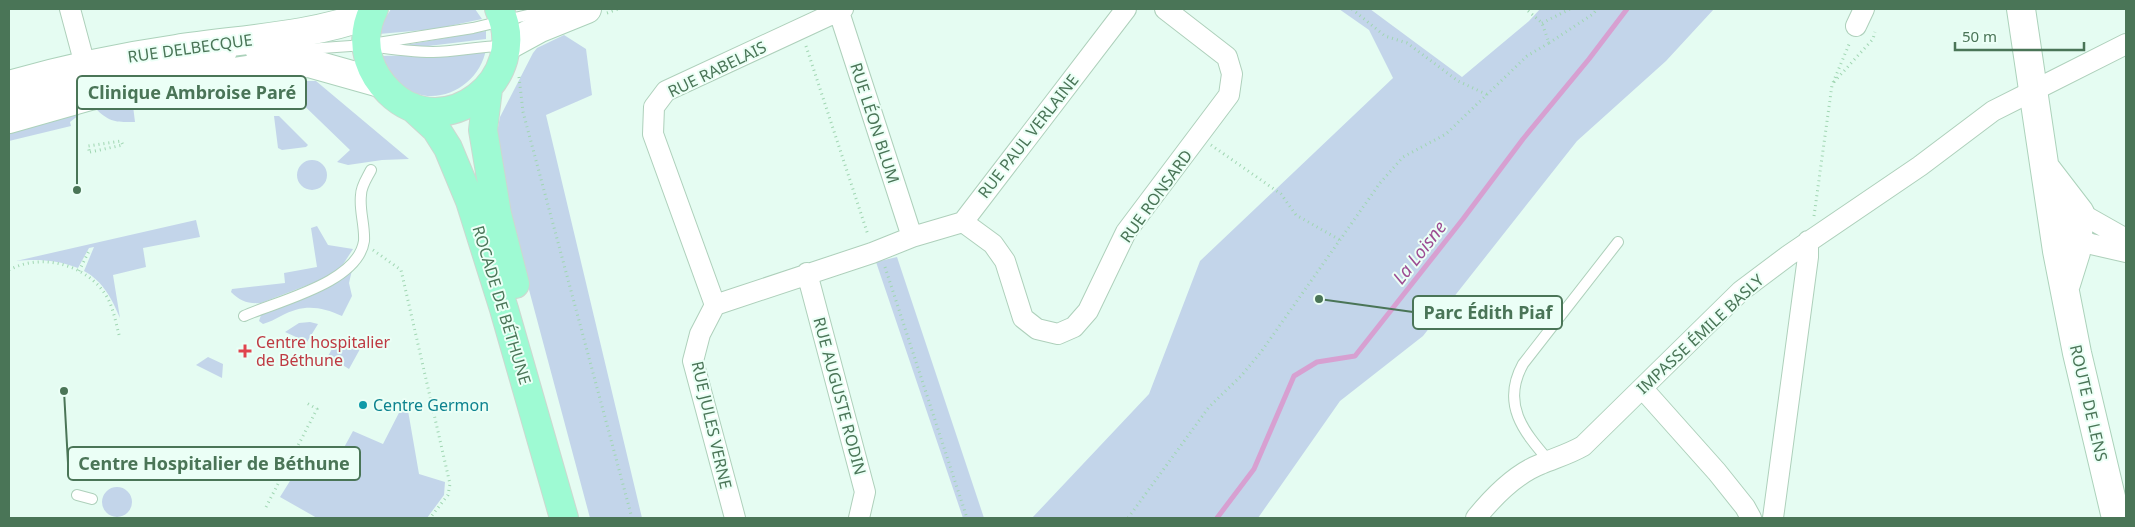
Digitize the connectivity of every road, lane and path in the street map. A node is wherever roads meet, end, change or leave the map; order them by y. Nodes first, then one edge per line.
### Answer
1 (70, 9) edge
2 (553, 9) edge
3 (618, 9) edge
4 (1165, 9) edge
5 (1352, 9) edge
6 (1526, 9) edge
7 (1570, 9) edge
8 (1597, 9) edge
9 (2021, 9) edge
10 (840, 10) edge
11 (373, 11) edge
12 (594, 12) edge
13 (1118, 12) edge
14 (1866, 20) edge
15 (1542, 23) junction
16 (504, 25) edge
17 (800, 29) junction
18 (1549, 42) junction
19 (365, 44) junction
20 (2126, 44) edge
21 (85, 64) junction
22 (514, 74) dead end
23 (380, 83) junction
24 (9, 85) edge
25 (1832, 85) junction
26 (488, 89) junction
27 (2032, 91) junction
28 (1488, 95) junction
29 (9, 101) edge
30 (412, 107) junction
31 (9, 119) edge
32 (1199, 136) junction
33 (90, 153) joint
34 (2045, 168) junction
35 (371, 170) dead end
36 (963, 222) junction
37 (2052, 224) junction
38 (2079, 226) junction
39 (912, 237) junction
40 (2126, 239) edge
41 (1340, 240) junction
42 (1809, 240) junction
43 (1618, 242) dead end
44 (363, 244) junction
45 (90, 249) dead end
46 (875, 251) junction
47 (2126, 252) edge
48 (9, 270) edge
49 (79, 271) junction
50 (807, 273) junction
51 (2064, 287) junction
52 (715, 305) junction
53 (244, 316) dead end
54 (120, 338) dead end
55 (1643, 389) junction
56 (305, 402) dead end
57 (539, 433) junction
58 (200, 450) dead end
59 (220, 450) dead end
60 (187, 454) dead end
61 (165, 459) dead end
62 (1549, 461) junction
63 (77, 495) dead end
64 (92, 499) dead end
65 (266, 508) dead end
66 (430, 518) edge
67 (554, 518) edge
68 (564, 518) edge
69 (574, 518) edge
70 (632, 518) edge
71 (735, 518) edge
72 (859, 518) edge
73 (967, 518) edge
74 (1128, 518) edge
75 (1476, 518) edge
76 (1751, 518) edge
77 (1773, 518) edge
78 (2116, 518) edge

1 - 21 street
2 - 16 lane
3 - 12 path
4 - 32 street, RUE RONSARD
5 - 28 path
6 - 15 path
7 - 15 path
8 - 18 path
9 - 27 street, ROUTE DE LENS
10 - 17 street, RUE RABELAIS
10 - 39 street, RUE LÉON BLUM
11 - 19 main road
11 - 21 street, RUE DELBECQUE
12 - 16 street
13 - 36 street, RUE PAUL VERLAINE
14 - 25 path
14 - 25 path
15 - 18 path
16 - 19 lane
16 - 19 lane
16 - 26 main road
17 - 46 path
17 - 52 street, RUE RABELAIS
18 - 28 path
19 - 23 main road
19 - 29 lane
20 - 27 street, IMPASSE ÉMILE BASLY
21 - 24 street, RUE DELBECQUE
22 - 70 path
23 - 30 main road
23 - 31 street, RUE DELBECQUE
25 - 42 path
26 - 30 main road
26 - 69 main road, ROCADE DE BÉTHUNE
27 - 34 street, ROUTE DE LENS
27 - 42 street, IMPASSE ÉMILE BASLY
28 - 41 path
30 - 57 main road, ROCADE DE BÉTHUNE
32 - 36 street, RUE RONSARD
32 - 41 path
33 - 33 path
34 - 37 street, ROUTE DE LENS
34 - 38 street, ROUTE DE LENS
35 - 44 lane
36 - 39 street
37 - 38 street
37 - 51 street, ROUTE DE LENS
38 - 40 street
38 - 47 street
38 - 51 street, ROUTE DE LENS
39 - 46 street
41 - 74 path
42 - 55 street, IMPASSE ÉMILE BASLY
42 - 77 street
43 - 62 lane
44 - 53 lane
44 - 66 path
45 - 49 path
46 - 50 street
46 - 73 path
48 - 49 path
49 - 54 path
50 - 52 street
50 - 72 street, RUE AUGUSTE RODIN
51 - 78 street, ROUTE DE LENS
52 - 71 street, RUE JULES VERNE
55 - 62 street, IMPASSE ÉMILE BASLY
55 - 76 street
56 - 65 path
57 - 67 main road
57 - 68 main road, ROCADE DE BÉTHUNE
58 - 59 path
60 - 61 path
62 - 75 street, IMPASSE ÉMILE BASLY
63 - 64 lane

